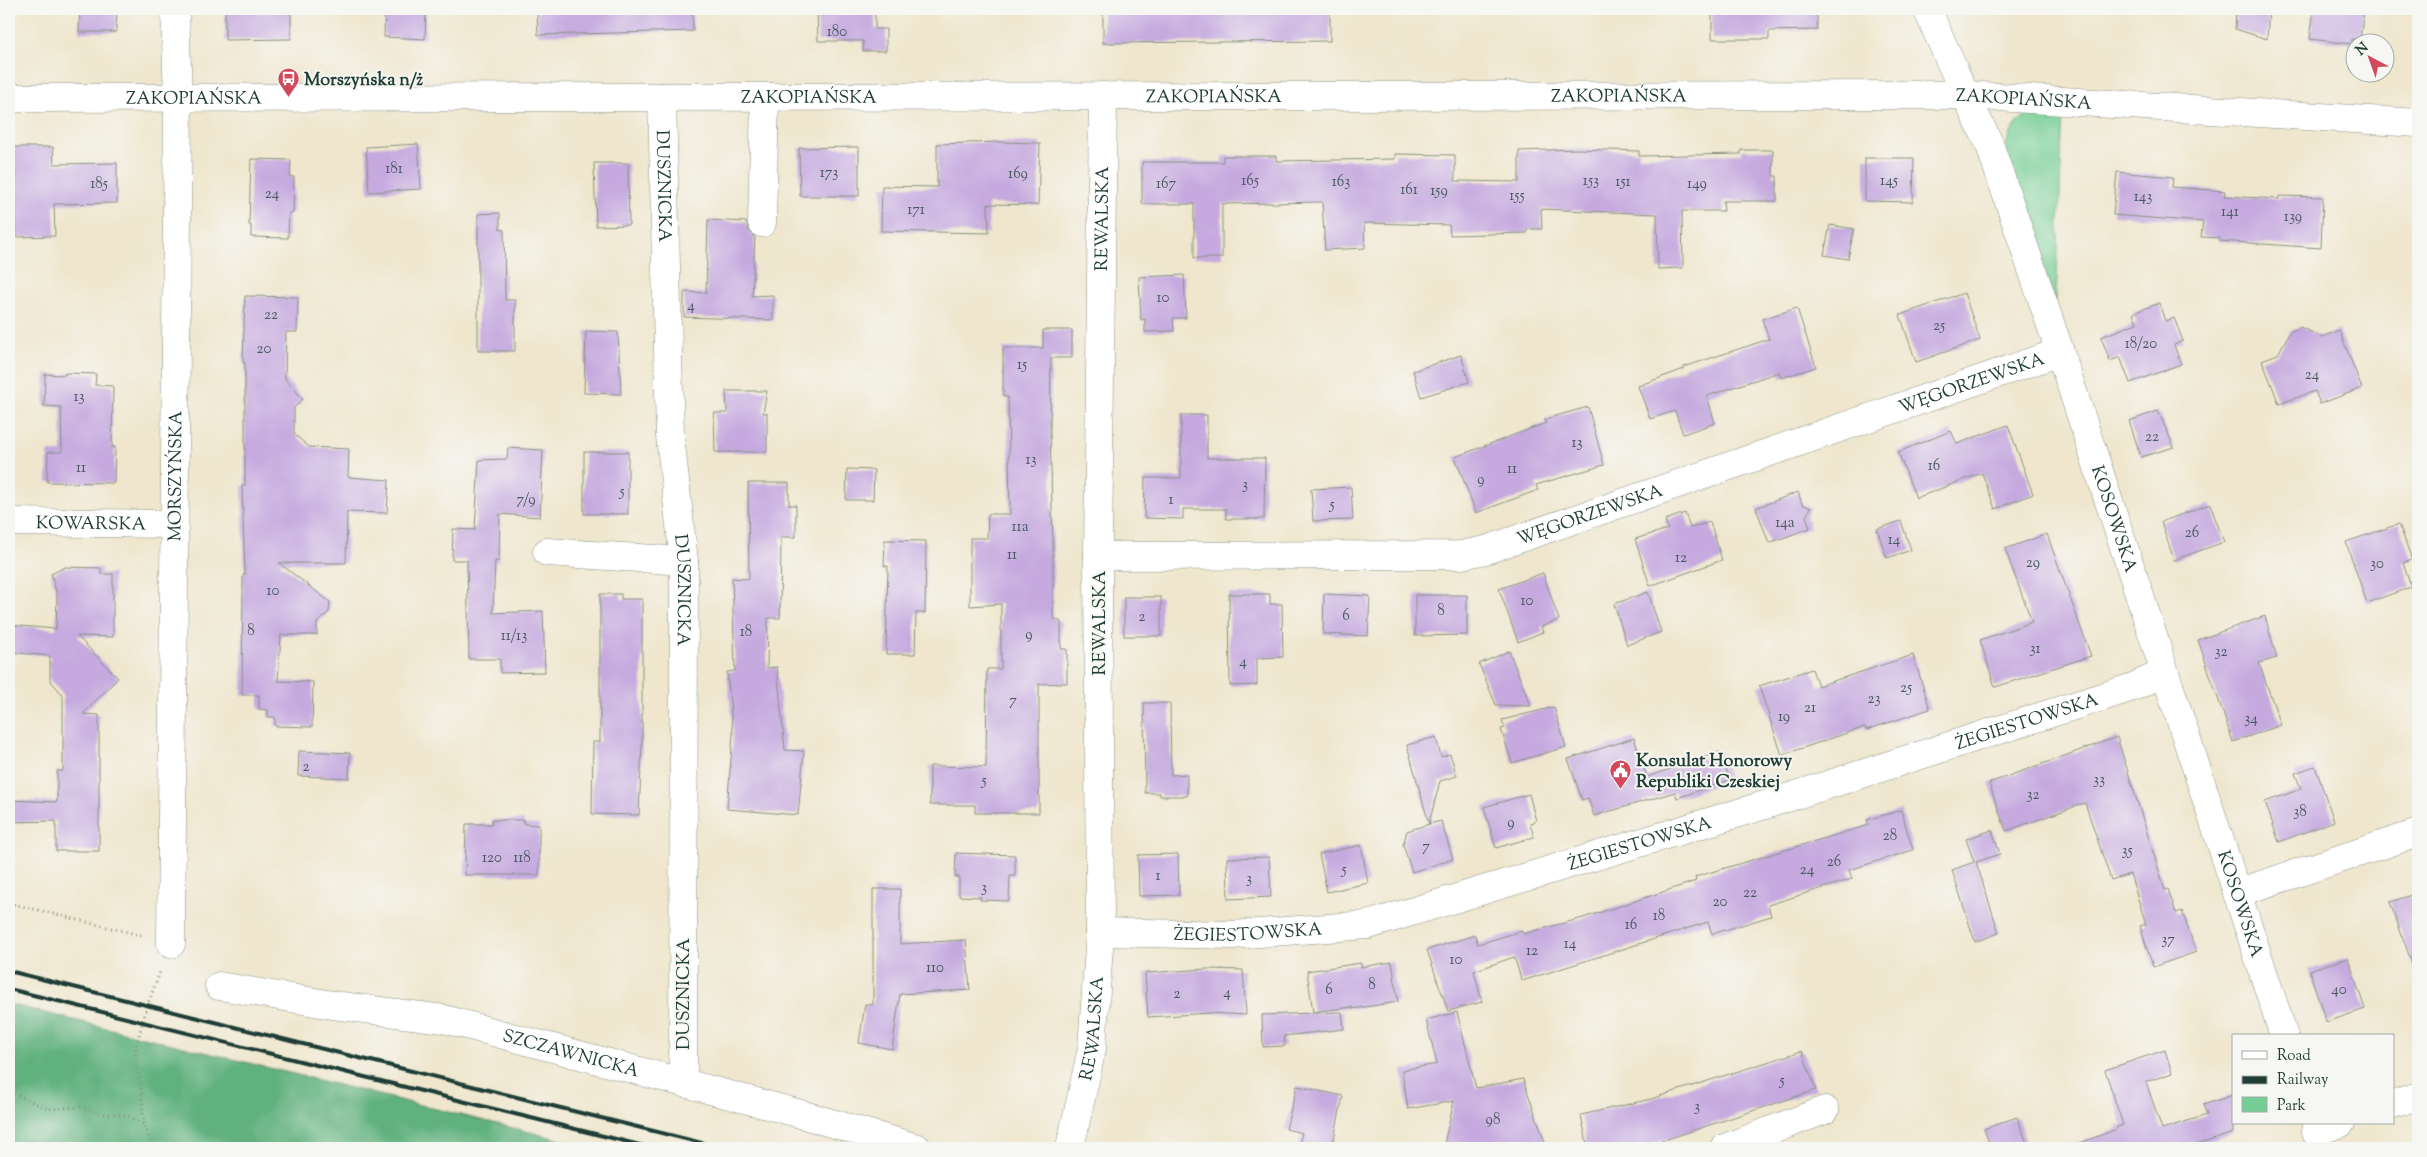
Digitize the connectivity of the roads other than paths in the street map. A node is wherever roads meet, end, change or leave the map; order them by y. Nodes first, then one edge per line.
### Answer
1 (175, 9) edge
2 (1927, 9) edge
3 (1965, 95) junction
4 (1103, 96) junction
5 (662, 97) junction
6 (9, 98) edge
7 (178, 98) junction
8 (765, 98) junction
9 (2418, 124) edge
10 (762, 223) dead end
11 (2060, 352) junction
12 (9, 522) edge
13 (173, 524) junction
14 (547, 552) dead end
15 (1098, 556) junction
16 (684, 561) junction
17 (2164, 673) junction
18 (2418, 834) edge
19 (2237, 894) junction
20 (1100, 932) junction
21 (172, 944) road end
22 (219, 986) dead end
23 (2283, 1034) edge
24 (683, 1082) junction
25 (2418, 1096) edge
26 (2394, 1104) edge
27 (1825, 1110) dead end
28 (2339, 1124) edge
29 (2316, 1135) edge
30 (917, 1148) edge
31 (1070, 1148) edge
32 (1724, 1148) edge

1 - 7 street, MORSZYŃSKA
2 - 3 street, KOSOWSKA
3 - 4 street, ZAKOPIAŃSKA
3 - 9 street, ZAKOPIAŃSKA
3 - 11 street, KOSOWSKA
4 - 8 street, ZAKOPIAŃSKA
4 - 15 street, REWALSKA
5 - 7 street, ZAKOPIAŃSKA
5 - 8 street, ZAKOPIAŃSKA
5 - 16 street, DUSZNICKA
6 - 7 street, ZAKOPIAŃSKA
7 - 13 street, MORSZYŃSKA
8 - 10 street
11 - 15 street, WĘGORZEWSKA
11 - 17 street, KOSOWSKA
12 - 13 street, KOWARSKA
13 - 21 street, MORSZYŃSKA
14 - 16 street
15 - 20 street, REWALSKA
16 - 24 street, DUSZNICKA
17 - 19 street, KOSOWSKA
17 - 20 street, ŻEGIESTOWSKA
18 - 19 street
19 - 23 street, KOSOWSKA
20 - 31 street, REWALSKA
22 - 24 street, SZCZAWNICKA
24 - 30 street, SZCZAWNICKA
25 - 26 street
27 - 32 street
28 - 29 street

